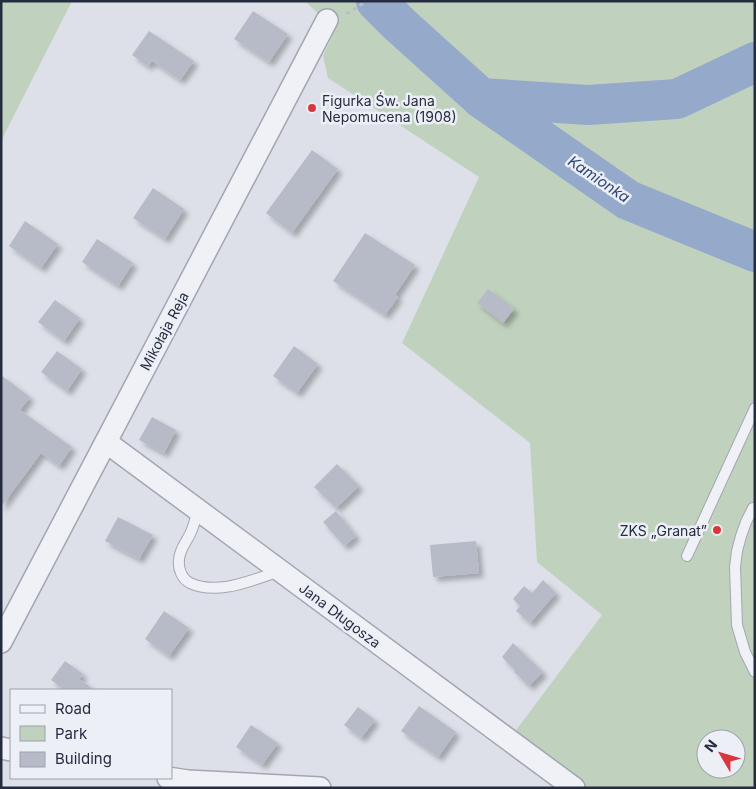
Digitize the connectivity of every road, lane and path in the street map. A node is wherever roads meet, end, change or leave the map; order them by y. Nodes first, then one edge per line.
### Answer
1 (367, 1) edge
2 (334, 18) joint
3 (755, 408) edge
4 (106, 442) junction
5 (754, 508) dead end
6 (198, 510) junction
7 (687, 556) dead end
8 (281, 571) junction
9 (1, 642) edge
10 (755, 672) edge
11 (172, 778) edge
12 (320, 788) edge
13 (574, 788) edge

1 - 2 path
2 - 4 street, Mikołaja Reja
3 - 7 lane
4 - 6 street, Jana Długosza
4 - 9 street, Mikołaja Reja
5 - 10 lane
6 - 8 street, Jana Długosza
6 - 8 lane
8 - 13 street, Jana Długosza
11 - 12 street

